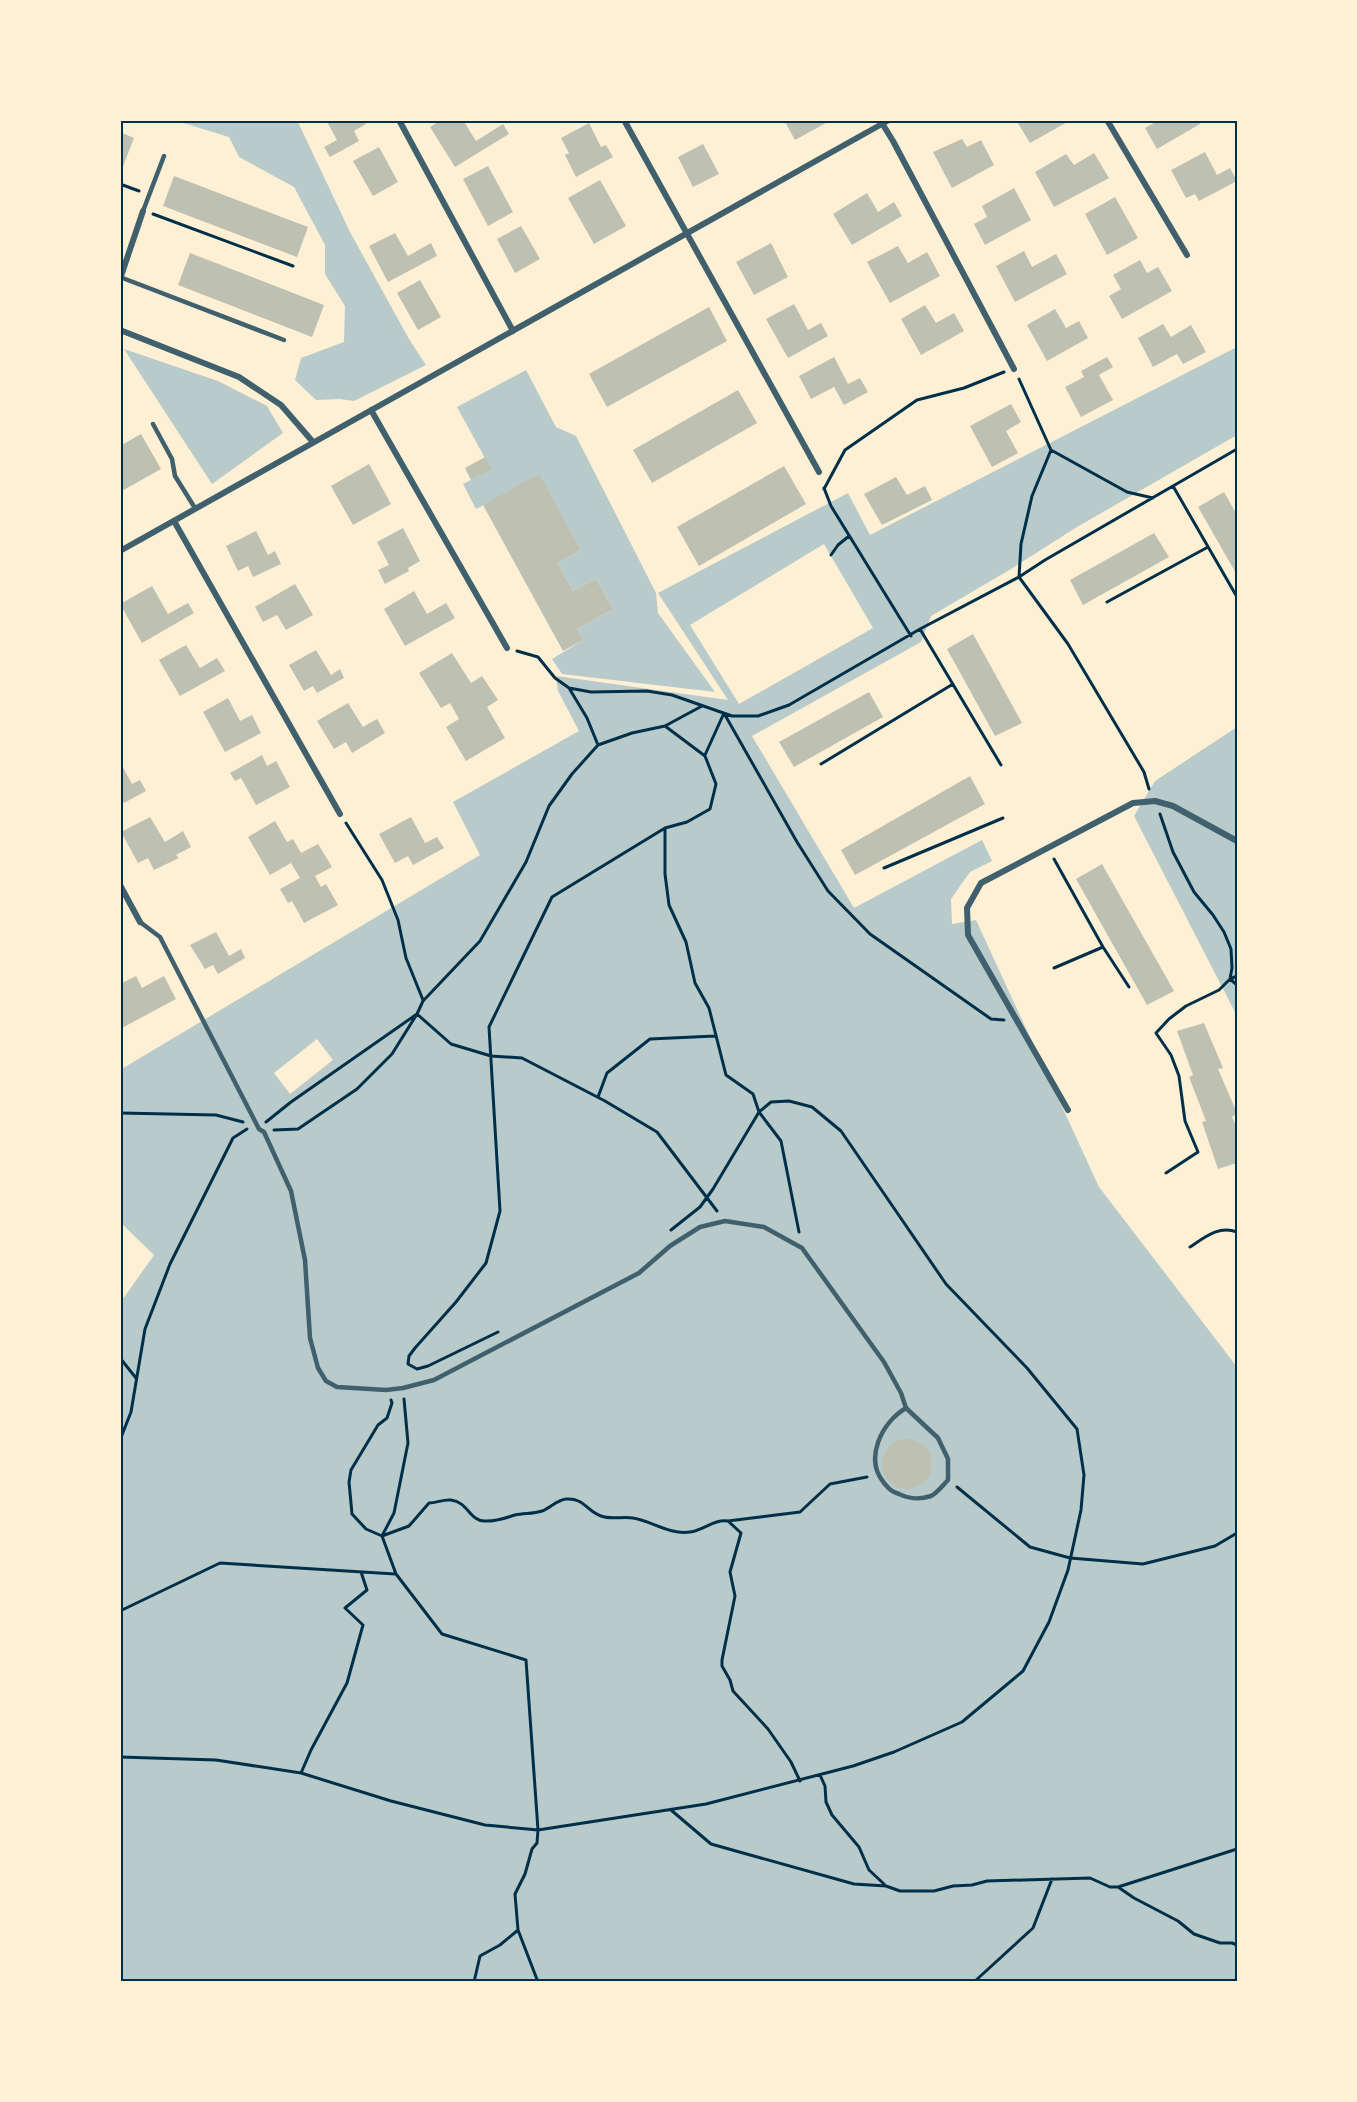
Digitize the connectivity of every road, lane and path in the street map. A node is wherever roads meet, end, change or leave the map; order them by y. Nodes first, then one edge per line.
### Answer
1 (399, 120) edge
2 (624, 120) edge
3 (889, 120) edge
4 (1107, 120) edge
5 (881, 122) edge
6 (164, 156) dead end
7 (120, 184) edge
8 (149, 195) junction
9 (143, 211) junction
10 (686, 233) junction
11 (1187, 255) dead end
12 (293, 266) dead end
13 (120, 278) edge
14 (120, 330) edge
15 (513, 331) junction
16 (284, 340) dead end
17 (1014, 369) junction
18 (371, 410) junction
19 (153, 424) dead end
20 (313, 442) junction
21 (1237, 449) edge
22 (1051, 450) junction
23 (819, 472) joint
24 (1173, 486) junction
25 (824, 489) junction
26 (1153, 498) junction
27 (195, 508) junction
28 (174, 521) junction
29 (849, 536) junction
30 (1208, 547) junction
31 (120, 550) edge
32 (831, 555) dead end
33 (1019, 578) junction
34 (1237, 597) edge
35 (1107, 603) dead end
36 (920, 629) junction
37 (911, 636) junction
38 (507, 648) joint
39 (953, 684) junction
40 (569, 688) junction
41 (702, 706) junction
42 (724, 713) junction
43 (665, 726) junction
44 (598, 745) junction
45 (705, 756) junction
46 (821, 764) dead end
47 (1001, 765) dead end
48 (1155, 801) junction
49 (340, 814) joint
50 (1003, 818) dead end
51 (665, 828) junction
52 (1237, 841) edge
53 (1049, 849) junction
54 (884, 868) dead end
55 (120, 885) edge
56 (141, 922) joint
57 (1103, 947) junction
58 (1054, 968) dead end
59 (1237, 976) edge
60 (1230, 979) junction
61 (1237, 985) edge
62 (1128, 987) dead end
63 (423, 1001) junction
64 (417, 1014) junction
65 (1017, 1020) junction
66 (715, 1036) junction
67 (491, 1056) junction
68 (598, 1097) junction
69 (1068, 1110) dead end
70 (759, 1112) junction
71 (120, 1113) edge
72 (259, 1129) junction
73 (264, 1132) junction
74 (1166, 1173) dead end
75 (706, 1198) junction
76 (726, 1221) junction
77 (1237, 1232) edge
78 (663, 1236) dead end
79 (1191, 1247) dead end
80 (802, 1248) junction
81 (503, 1329) dead end
82 (120, 1358) edge
83 (136, 1378) junction
84 (403, 1388) junction
85 (386, 1390) junction
86 (906, 1408) junction
87 (120, 1440) edge
88 (878, 1475) junction
89 (948, 1480) junction
90 (728, 1521) junction
91 (1237, 1533) edge
92 (382, 1536) junction
93 (1070, 1558) junction
94 (361, 1572) junction
95 (396, 1574) junction
96 (120, 1611) edge
97 (120, 1757) edge
98 (301, 1773) junction
99 (820, 1775) junction
100 (800, 1781) junction
101 (671, 1810) junction
102 (538, 1830) junction
103 (1237, 1850) edge
104 (1052, 1879) junction
105 (886, 1886) junction
106 (1118, 1887) junction
107 (518, 1930) junction
108 (1237, 1945) edge
109 (474, 1982) edge
110 (538, 1982) edge
111 (974, 1982) edge

1 - 15 street
2 - 10 street
3 - 5 street
4 - 11 street
5 - 10 street
5 - 17 street
6 - 8 lane
7 - 8 path
8 - 9 lane
9 - 12 path
9 - 13 street
10 - 15 street
10 - 23 street
13 - 16 lane
14 - 20 street
15 - 18 street
17 - 22 path
17 - 25 path
18 - 20 street
18 - 38 street
19 - 27 lane
20 - 27 street
21 - 24 path
22 - 26 path
22 - 33 path
23 - 25 path
24 - 26 path
24 - 30 path
25 - 29 path
26 - 33 path
27 - 28 street
28 - 31 street
28 - 49 street
29 - 32 path
29 - 37 path
30 - 34 path
30 - 35 path
33 - 36 path
33 - 48 path
36 - 37 path
36 - 39 path
37 - 42 path
38 - 40 path
39 - 46 path
39 - 47 path
40 - 41 path
40 - 44 path
41 - 42 path
41 - 43 path
42 - 45 path
42 - 65 path
43 - 44 path
43 - 45 path
44 - 63 path
45 - 51 path
48 - 52 street
48 - 53 street
48 - 60 path
49 - 63 path
50 - 54 path
51 - 66 path
51 - 67 path
53 - 57 path
53 - 65 street
55 - 56 street
56 - 72 lane
57 - 58 path
57 - 62 path
59 - 60 path
60 - 61 path
60 - 74 path
63 - 64 path
64 - 67 path
64 - 72 path
64 - 73 path
65 - 69 street
66 - 68 path
66 - 70 path
67 - 68 path
67 - 81 path
68 - 75 path
70 - 75 path
70 - 80 path
70 - 93 path
71 - 72 path
72 - 73 lane
72 - 83 path
73 - 85 lane
75 - 76 path
75 - 78 path
76 - 80 lane
76 - 84 lane
77 - 79 path
80 - 86 lane
82 - 83 path
83 - 87 path
84 - 85 lane
84 - 92 path
85 - 92 path
86 - 88 lane
86 - 89 lane
88 - 89 lane
88 - 90 path
89 - 93 path
90 - 92 path
90 - 100 path
91 - 93 path
92 - 95 path
93 - 99 path
94 - 95 path
94 - 96 path
94 - 98 path
95 - 102 path
97 - 98 path
98 - 102 path
99 - 100 path
99 - 105 path
100 - 101 path
101 - 102 path
101 - 105 path
102 - 107 path
103 - 106 path
104 - 105 path
104 - 106 path
104 - 111 path
106 - 108 path
107 - 109 path
107 - 110 path

